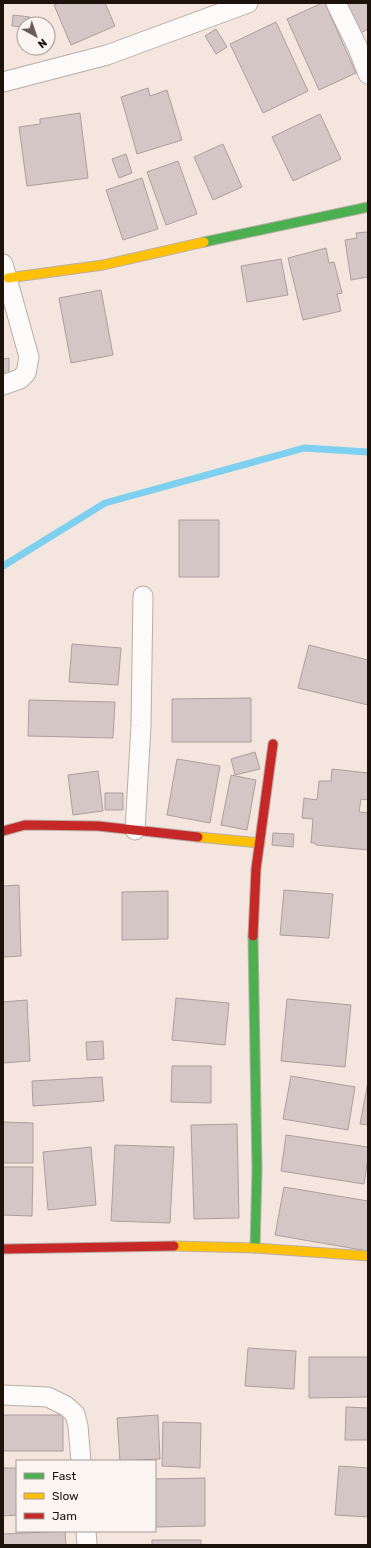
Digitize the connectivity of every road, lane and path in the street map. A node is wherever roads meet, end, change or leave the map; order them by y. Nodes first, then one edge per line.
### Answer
1 (248, 3) edge
2 (336, 3) edge
3 (368, 74) edge
4 (3, 82) edge
5 (368, 207) edge
6 (5, 271) edge
7 (3, 384) edge
8 (143, 596) dead end
9 (273, 744) dead end
10 (135, 830) junction
11 (3, 831) edge
12 (260, 843) junction
13 (255, 1248) junction
14 (3, 1249) edge
15 (368, 1256) edge
16 (3, 1395) edge
17 (81, 1460) edge
18 (86, 1532) edge
19 (86, 1545) edge

1 - 4 street
2 - 3 street
5 - 6 street
6 - 7 street
8 - 10 street
9 - 12 street
10 - 11 street
10 - 12 street
12 - 13 street
13 - 14 street
13 - 15 street
16 - 17 street
18 - 19 street

